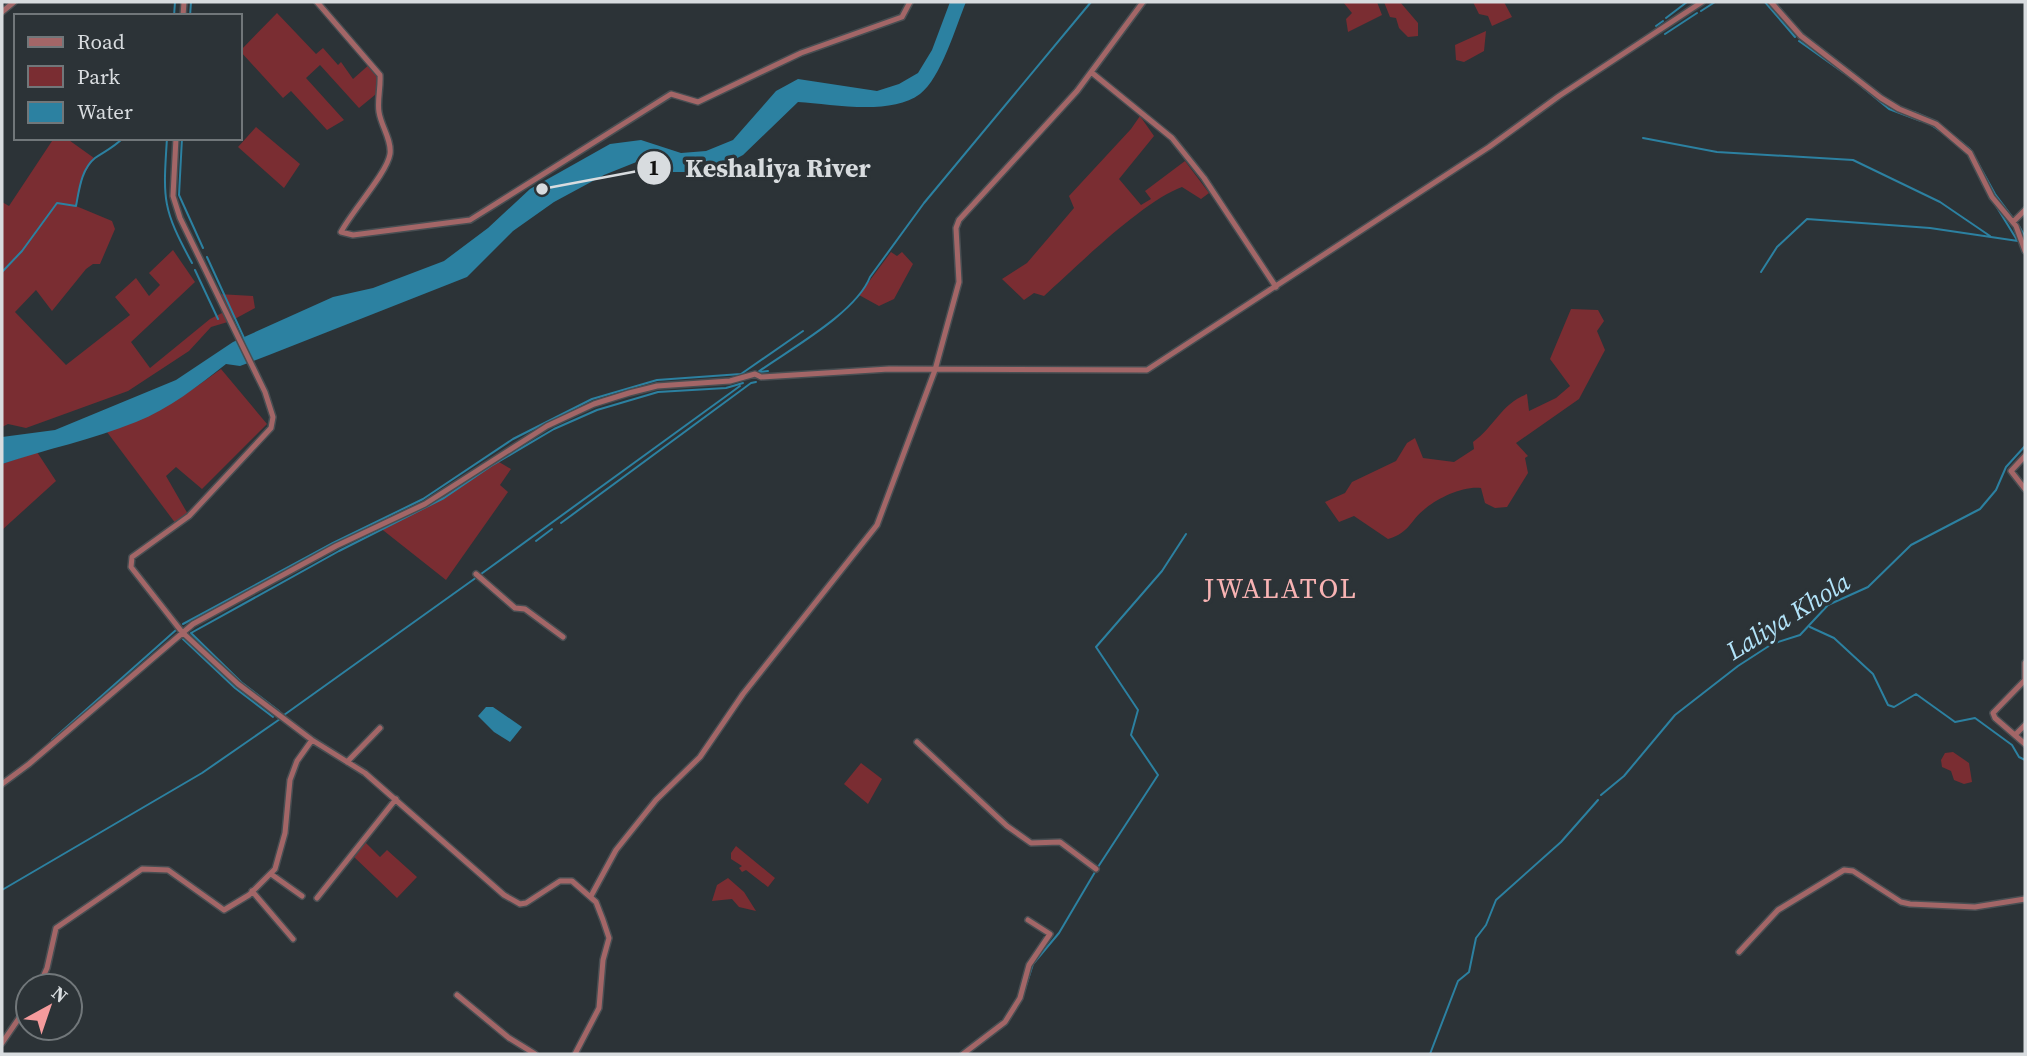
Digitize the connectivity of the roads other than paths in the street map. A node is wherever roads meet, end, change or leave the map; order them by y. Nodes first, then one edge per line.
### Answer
1 (14, 2) edge
2 (317, 2) edge
3 (910, 2) edge
4 (1143, 2) edge
5 (1771, 2) edge
6 (1697, 3) edge
7 (2, 12) edge
8 (1091, 72) junction
9 (176, 140) edge
10 (2025, 210) edge
11 (2012, 222) junction
12 (2025, 251) edge
13 (1276, 287) junction
14 (935, 370) junction
15 (2025, 456) edge
16 (2025, 489) edge
17 (478, 576) dead end
18 (182, 632) junction
19 (563, 637) dead end
20 (2025, 663) edge
21 (2025, 725) edge
22 (380, 728) dead end
23 (2015, 735) junction
24 (312, 740) junction
25 (917, 741) dead end
26 (2025, 744) edge
27 (347, 762) junction
28 (2, 784) edge
29 (396, 799) junction
30 (1096, 869) dead end
31 (271, 874) junction
32 (252, 891) junction
33 (302, 896) dead end
34 (592, 896) junction
35 (317, 898) dead end
36 (2025, 900) edge
37 (1028, 920) dead end
38 (293, 939) dead end
39 (1739, 952) dead end
40 (45, 972) edge
41 (457, 995) dead end
42 (14, 1025) edge
43 (2, 1043) edge
44 (535, 1054) edge
45 (575, 1054) edge
46 (963, 1054) edge

1 - 7 street
2 - 3 street
4 - 8 street
5 - 11 street
6 - 13 street
8 - 13 street
8 - 14 street
9 - 18 street
10 - 11 street
11 - 12 street
13 - 14 street
14 - 18 street
14 - 34 street
15 - 16 street
17 - 19 street
18 - 24 street
18 - 28 street
20 - 23 street
21 - 23 street
22 - 27 street
23 - 26 street
24 - 27 street
24 - 31 street
25 - 30 street
27 - 29 street
29 - 34 street
29 - 35 street
31 - 32 street
31 - 33 street
32 - 38 street
32 - 40 street
34 - 45 street
36 - 39 street
37 - 46 street
41 - 44 street
42 - 43 street

